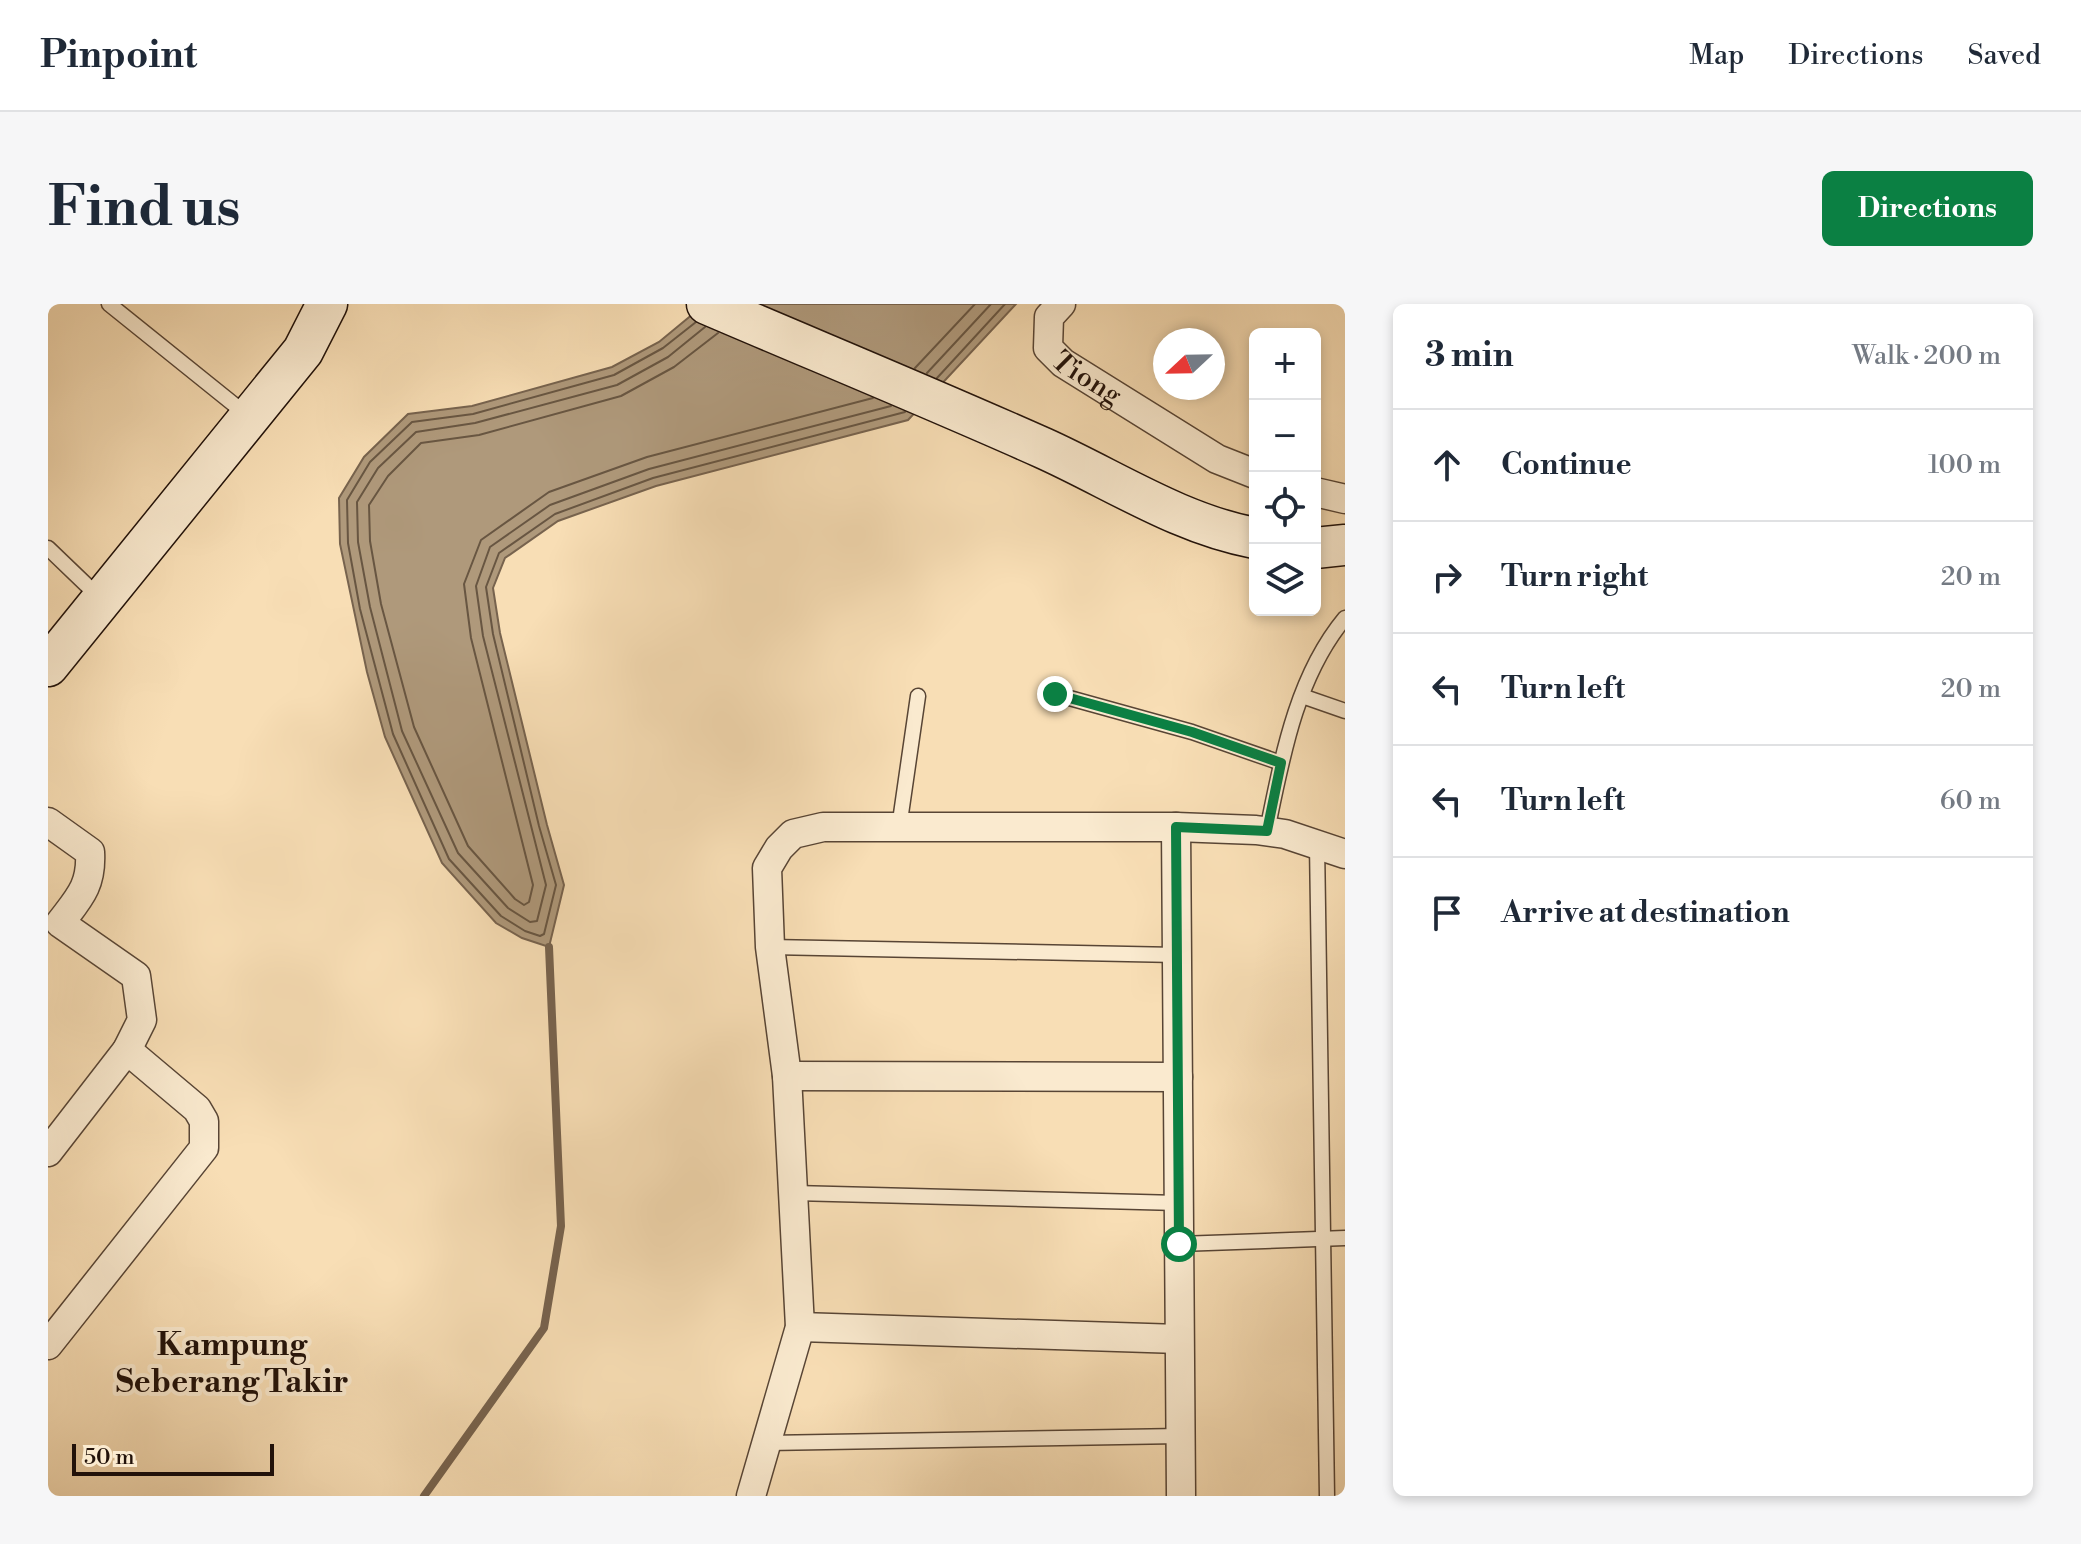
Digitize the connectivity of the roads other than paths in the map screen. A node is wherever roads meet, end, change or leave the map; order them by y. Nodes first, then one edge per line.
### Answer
1 (109, 304) edge
2 (327, 304) edge
3 (707, 304) edge
4 (1061, 304) edge
5 (251, 417) junction
6 (1250, 472) edge
7 (1321, 493) edge
8 (1345, 499) edge
9 (1249, 537) edge
10 (1345, 545) edge
11 (1321, 547) edge
12 (48, 548) edge
13 (102, 600) junction
14 (1345, 618) edge
15 (48, 666) edge
16 (1055, 694) dead end
17 (918, 696) dead end
18 (1302, 696) junction
19 (1345, 711) edge
20 (1281, 763) junction
21 (48, 822) edge
22 (1176, 827) junction
23 (899, 828) junction
24 (1267, 831) junction
25 (1317, 844) junction
26 (1345, 854) edge
27 (54, 930) edge
28 (770, 947) junction
29 (1177, 955) junction
30 (127, 1050) junction
31 (787, 1076) junction
32 (1178, 1077) junction
33 (48, 1152) edge
34 (794, 1193) junction
35 (1178, 1203) junction
36 (1345, 1238) edge
37 (1322, 1239) junction
38 (1179, 1244) junction
39 (800, 1327) junction
40 (51, 1337) edge
41 (1179, 1339) junction
42 (1180, 1436) junction
43 (767, 1443) junction
44 (751, 1496) edge
45 (1181, 1496) edge
46 (1327, 1496) edge

1 - 5 lane
2 - 5 street
3 - 9 street
4 - 6 street, Tiong
5 - 13 street
7 - 8 street
10 - 11 street
12 - 13 lane
13 - 15 street
14 - 18 lane
16 - 20 lane
17 - 23 lane
18 - 19 lane
18 - 20 lane
20 - 24 lane
21 - 27 street
22 - 23 street
22 - 24 street
22 - 29 street
23 - 28 street
24 - 25 street
25 - 26 street
25 - 37 lane
27 - 30 street
28 - 29 lane
28 - 31 street
29 - 32 street
30 - 33 street
30 - 40 street
31 - 32 street
31 - 34 street
32 - 35 street
34 - 35 lane
34 - 39 street
35 - 38 street
36 - 37 lane
37 - 38 lane
37 - 46 lane
38 - 41 street
39 - 41 street
39 - 43 street
41 - 42 street
42 - 43 lane
42 - 45 street
43 - 44 street

